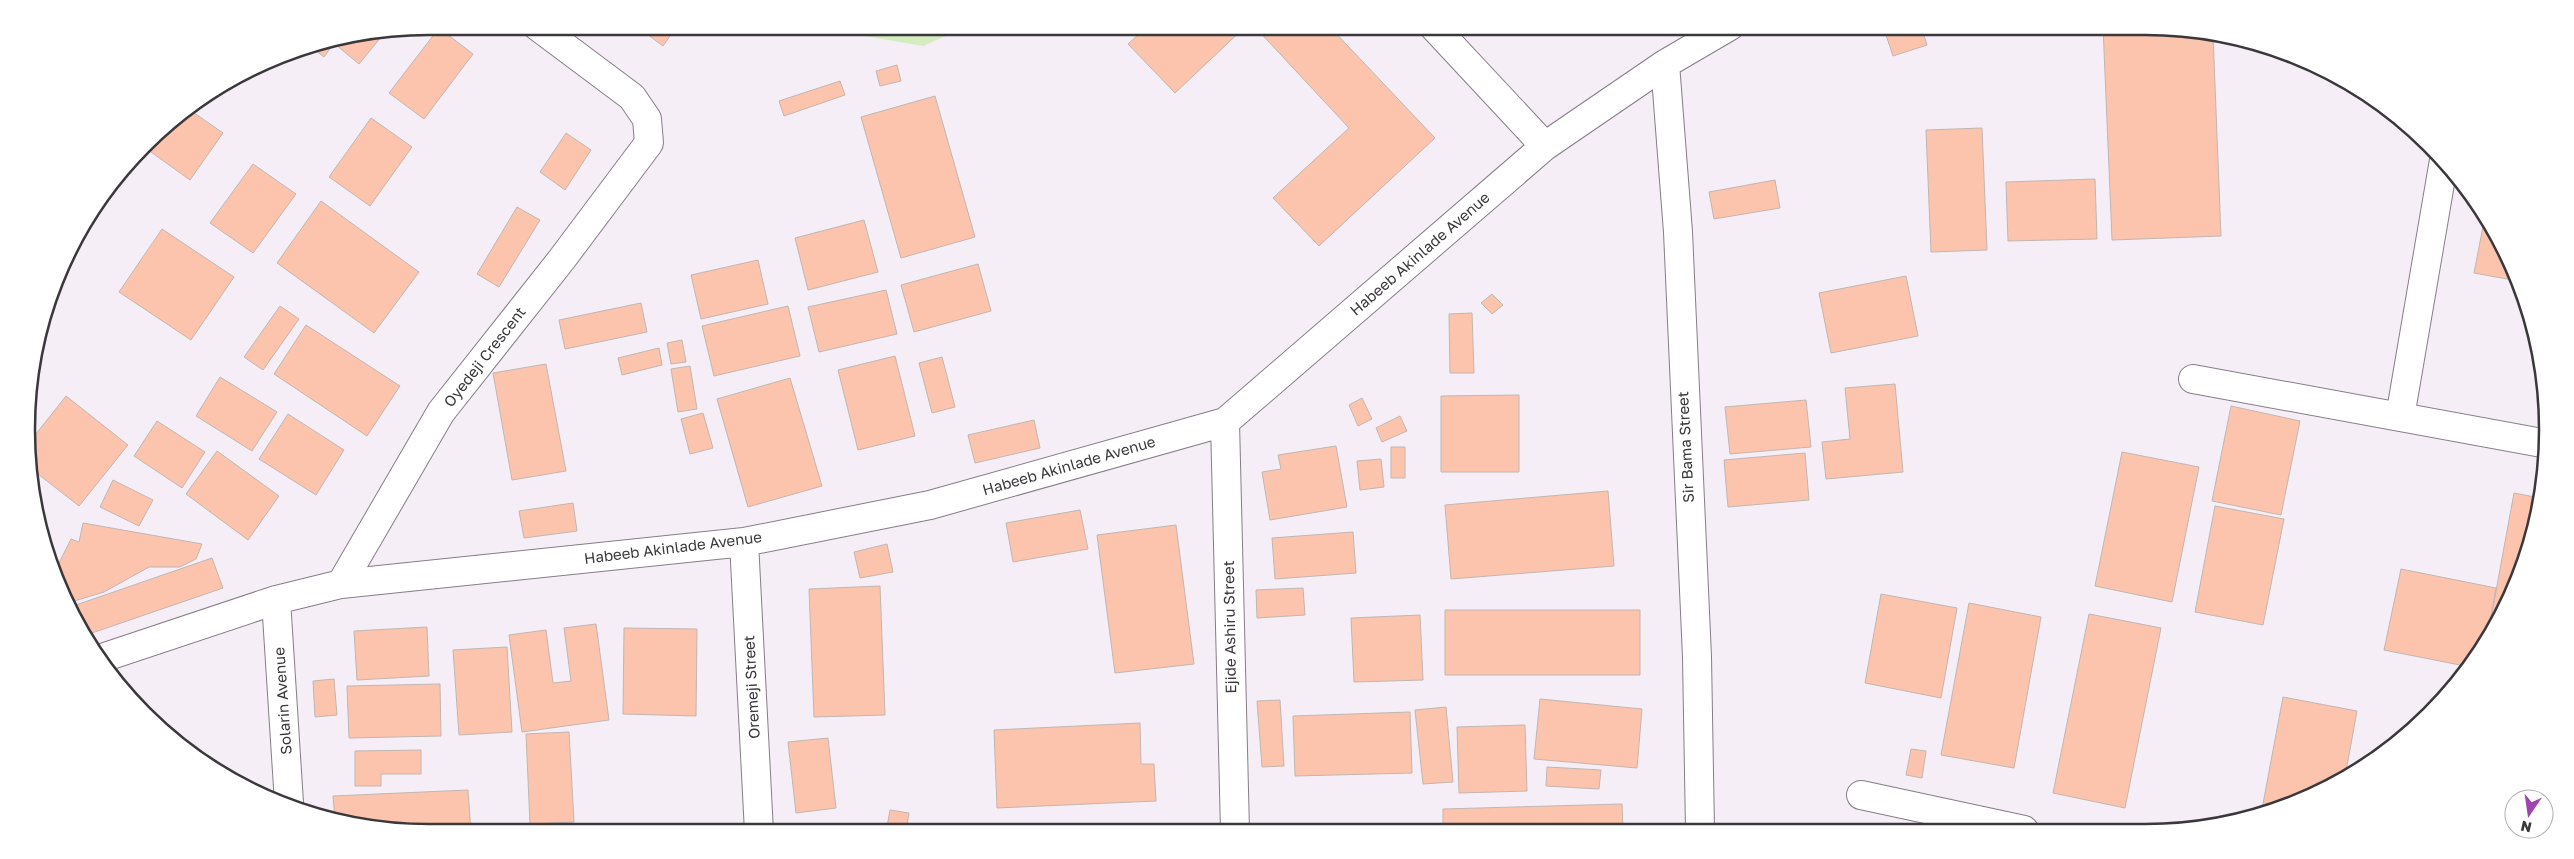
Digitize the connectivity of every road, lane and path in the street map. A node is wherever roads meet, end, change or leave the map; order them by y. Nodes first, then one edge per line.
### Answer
1 (549, 35) edge
2 (1441, 35) edge
3 (1715, 35) edge
4 (1665, 64) junction
5 (1545, 146) junction
6 (2442, 171) edge
7 (2193, 379) dead end
8 (2400, 417) junction
9 (1225, 422) junction
10 (2538, 443) edge
11 (744, 542) junction
12 (342, 584) junction
13 (276, 600) junction
14 (106, 656) edge
15 (1862, 795) dead end
16 (289, 798) edge
17 (759, 824) edge
18 (1235, 824) edge
19 (1700, 824) edge
20 (1996, 824) edge

1 - 12 street, Oyedeji Crescent
2 - 5 street
3 - 4 street, Habeeb Akinlade Avenue
4 - 5 street, Habeeb Akinlade Avenue
4 - 19 street, Sir Bama Street
5 - 9 street, Habeeb Akinlade Avenue
6 - 8 street
7 - 8 street
8 - 10 street
9 - 11 street, Habeeb Akinlade Avenue
9 - 18 street, Ejide Ashiru Street
11 - 12 street, Habeeb Akinlade Avenue
11 - 17 street, Oremeji Street
12 - 13 street, Habeeb Akinlade Avenue
13 - 14 street, Habeeb Akinlade Avenue
13 - 16 street, Solarin Avenue
15 - 20 street

